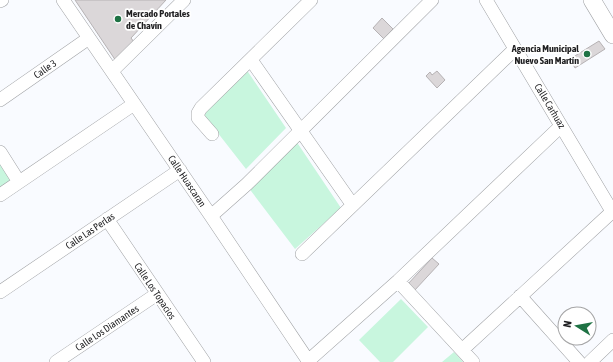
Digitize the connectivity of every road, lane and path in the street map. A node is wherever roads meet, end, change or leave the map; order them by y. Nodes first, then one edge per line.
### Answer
1 (63, 0) edge
2 (184, 0) edge
3 (311, 0) edge
4 (432, 0) edge
5 (486, 0) edge
6 (592, 0) edge
7 (613, 35) edge
8 (89, 38) junction
9 (515, 49) junction
10 (250, 60) junction
11 (112, 71) junction
12 (0, 100) edge
13 (134, 104) junction
14 (562, 126) junction
15 (300, 131) junction
16 (212, 134) dead end
17 (0, 152) edge
18 (180, 170) junction
19 (19, 182) junction
20 (0, 195) edge
21 (352, 204) junction
22 (613, 212) edge
23 (211, 216) junction
24 (107, 219) junction
25 (302, 254) dead end
26 (398, 281) junction
27 (0, 292) edge
28 (157, 294) junction
29 (520, 296) junction
30 (613, 340) edge
31 (462, 350) junction
32 (309, 361) edge
33 (56, 362) edge
34 (204, 362) edge
35 (473, 362) edge
36 (579, 362) edge
37 (590, 362) edge

1 - 8 street, Calle Huascaran
2 - 11 street
3 - 10 street
4 - 15 street
5 - 9 street, Calle Carhuaz
6 - 7 main road
8 - 11 street, Calle Huascaran
8 - 12 street, Calle 3
9 - 14 street, Calle Carhuaz
9 - 21 street
10 - 15 street
10 - 16 street
11 - 13 street, Calle Huascaran
13 - 18 street, Calle Huascaran
13 - 19 street
14 - 22 street, Calle Carhuaz
14 - 26 street
15 - 21 street
15 - 23 street
17 - 19 street
18 - 23 street, Calle Huascaran
18 - 24 street, Calle Las Perlas
19 - 20 street
21 - 25 street
22 - 29 street
23 - 32 street, Calle Huascaran
24 - 27 street, Calle Las Perlas
24 - 28 street, Calle Los Topacios
26 - 31 street
26 - 32 street
28 - 33 street, Calle Los Diamantes
28 - 34 street, Calle Los Topacios
29 - 31 street
29 - 36 street
30 - 37 street
31 - 35 street

